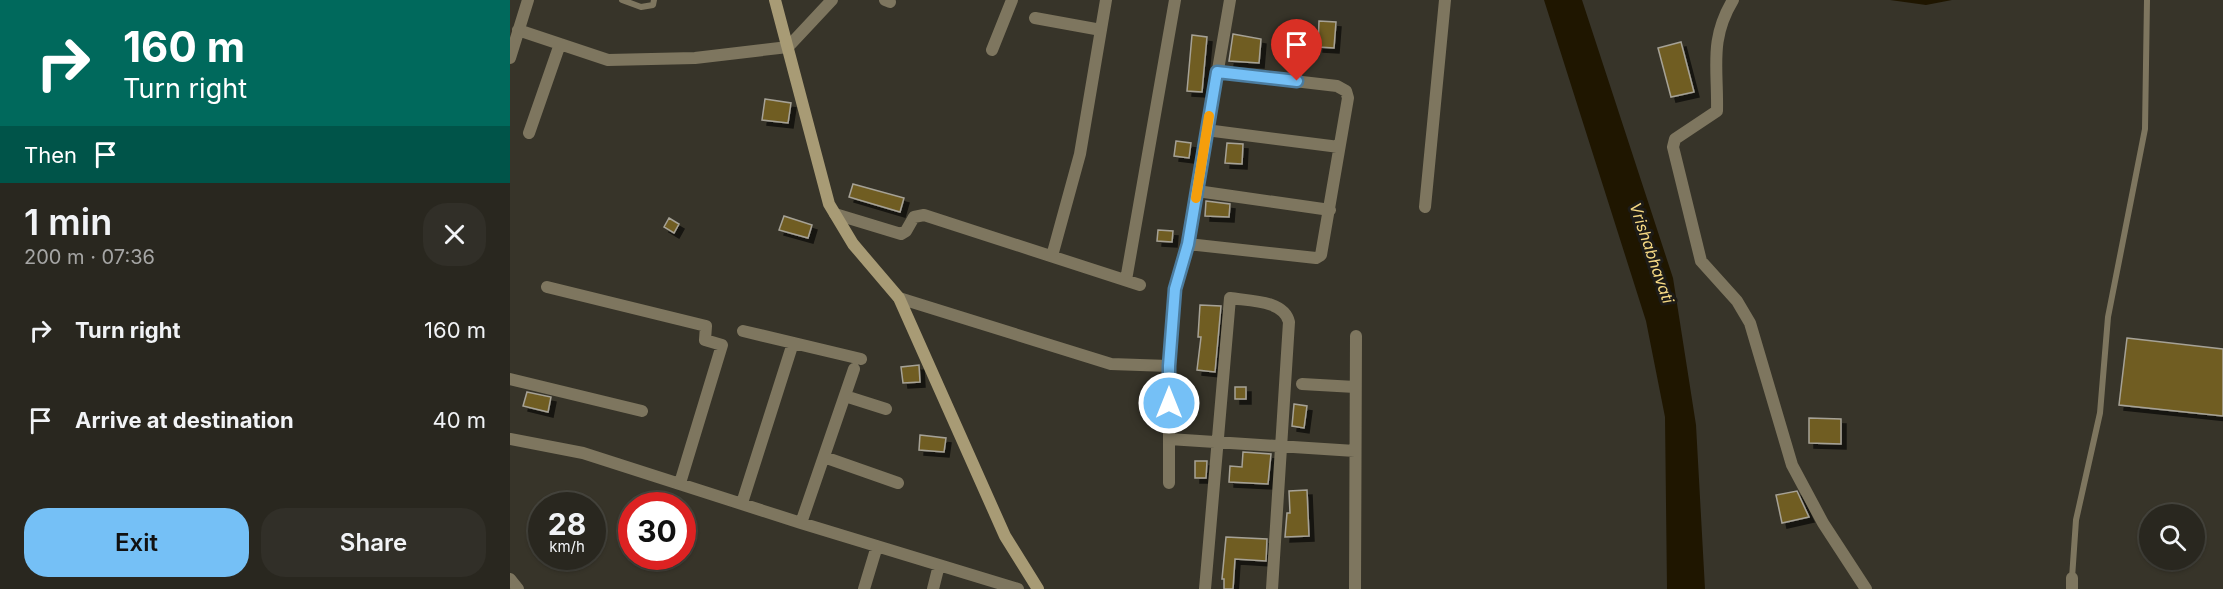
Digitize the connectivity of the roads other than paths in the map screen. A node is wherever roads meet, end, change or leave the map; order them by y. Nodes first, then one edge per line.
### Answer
1 (528, 0) edge
2 (621, 0) edge
3 (654, 0) edge
4 (775, 0) edge
5 (832, 0) edge
6 (1012, 0) edge
7 (1106, 0) edge
8 (1175, 0) edge
9 (1230, 0) edge
10 (1445, 0) edge
11 (1733, 0) edge
12 (2147, 0) edge
13 (1035, 18) dead end
14 (518, 30) junction
15 (1101, 30) junction
16 (560, 44) junction
17 (788, 47) junction
18 (992, 50) dead end
19 (510, 58) edge
20 (1217, 72) junction
21 (1206, 130) junction
22 (529, 134) dead end
23 (1339, 147) junction
24 (1197, 191) junction
25 (1425, 207) dead end
26 (1330, 210) junction
27 (835, 214) junction
28 (1188, 244) junction
29 (1052, 256) junction
30 (1126, 280) junction
31 (1140, 285) dead end
32 (547, 287) dead end
33 (898, 298) junction
34 (744, 331) dead end
35 (1356, 336) dead end
36 (793, 343) junction
37 (1169, 366) junction
38 (510, 379) edge
39 (1302, 384) dead end
40 (1355, 387) junction
41 (845, 396) junction
42 (886, 409) dead end
43 (642, 411) dead end
44 (510, 439) edge
45 (1169, 439) junction
46 (1218, 441) junction
47 (1282, 444) junction
48 (1355, 451) junction
49 (824, 457) junction
50 (680, 483) junction
51 (898, 483) dead end
52 (1169, 483) dead end
53 (742, 503) junction
54 (801, 523) junction
55 (877, 546) junction
56 (939, 565) junction
57 (510, 579) edge
58 (2072, 584) edge
59 (1004, 587) edge
60 (518, 589) edge
61 (864, 589) edge
62 (933, 589) edge
63 (1018, 589) edge
64 (1038, 589) edge
65 (1205, 589) edge
66 (1272, 589) edge
67 (1355, 589) edge
68 (1866, 589) edge

1 - 14 street
2 - 3 lane
4 - 17 street
5 - 17 street
6 - 18 street
7 - 15 street
8 - 30 street
9 - 20 street
10 - 25 street
11 - 68 street
12 - 58 lane
13 - 15 street
14 - 16 street
14 - 19 street
15 - 29 street
16 - 17 street
16 - 22 street
17 - 27 street
20 - 21 street
20 - 23 street
21 - 23 street
21 - 24 street
23 - 26 street
24 - 26 street
24 - 28 street
26 - 28 street
27 - 29 street
27 - 33 street
28 - 37 street
29 - 30 street
30 - 31 street
32 - 50 street
33 - 37 street
33 - 64 street
34 - 36 street
35 - 40 street
36 - 41 street
36 - 53 street
37 - 45 street
38 - 43 street
39 - 40 street
40 - 48 street
41 - 42 street
41 - 49 street
44 - 50 street
45 - 46 street
45 - 52 street
46 - 47 street
46 - 47 street
46 - 65 street
47 - 48 street
47 - 66 street
48 - 67 street
49 - 51 street
49 - 54 street
50 - 53 street
53 - 54 street
54 - 55 street
55 - 56 street
55 - 61 street
56 - 59 street
56 - 62 street
57 - 60 street
59 - 63 street

